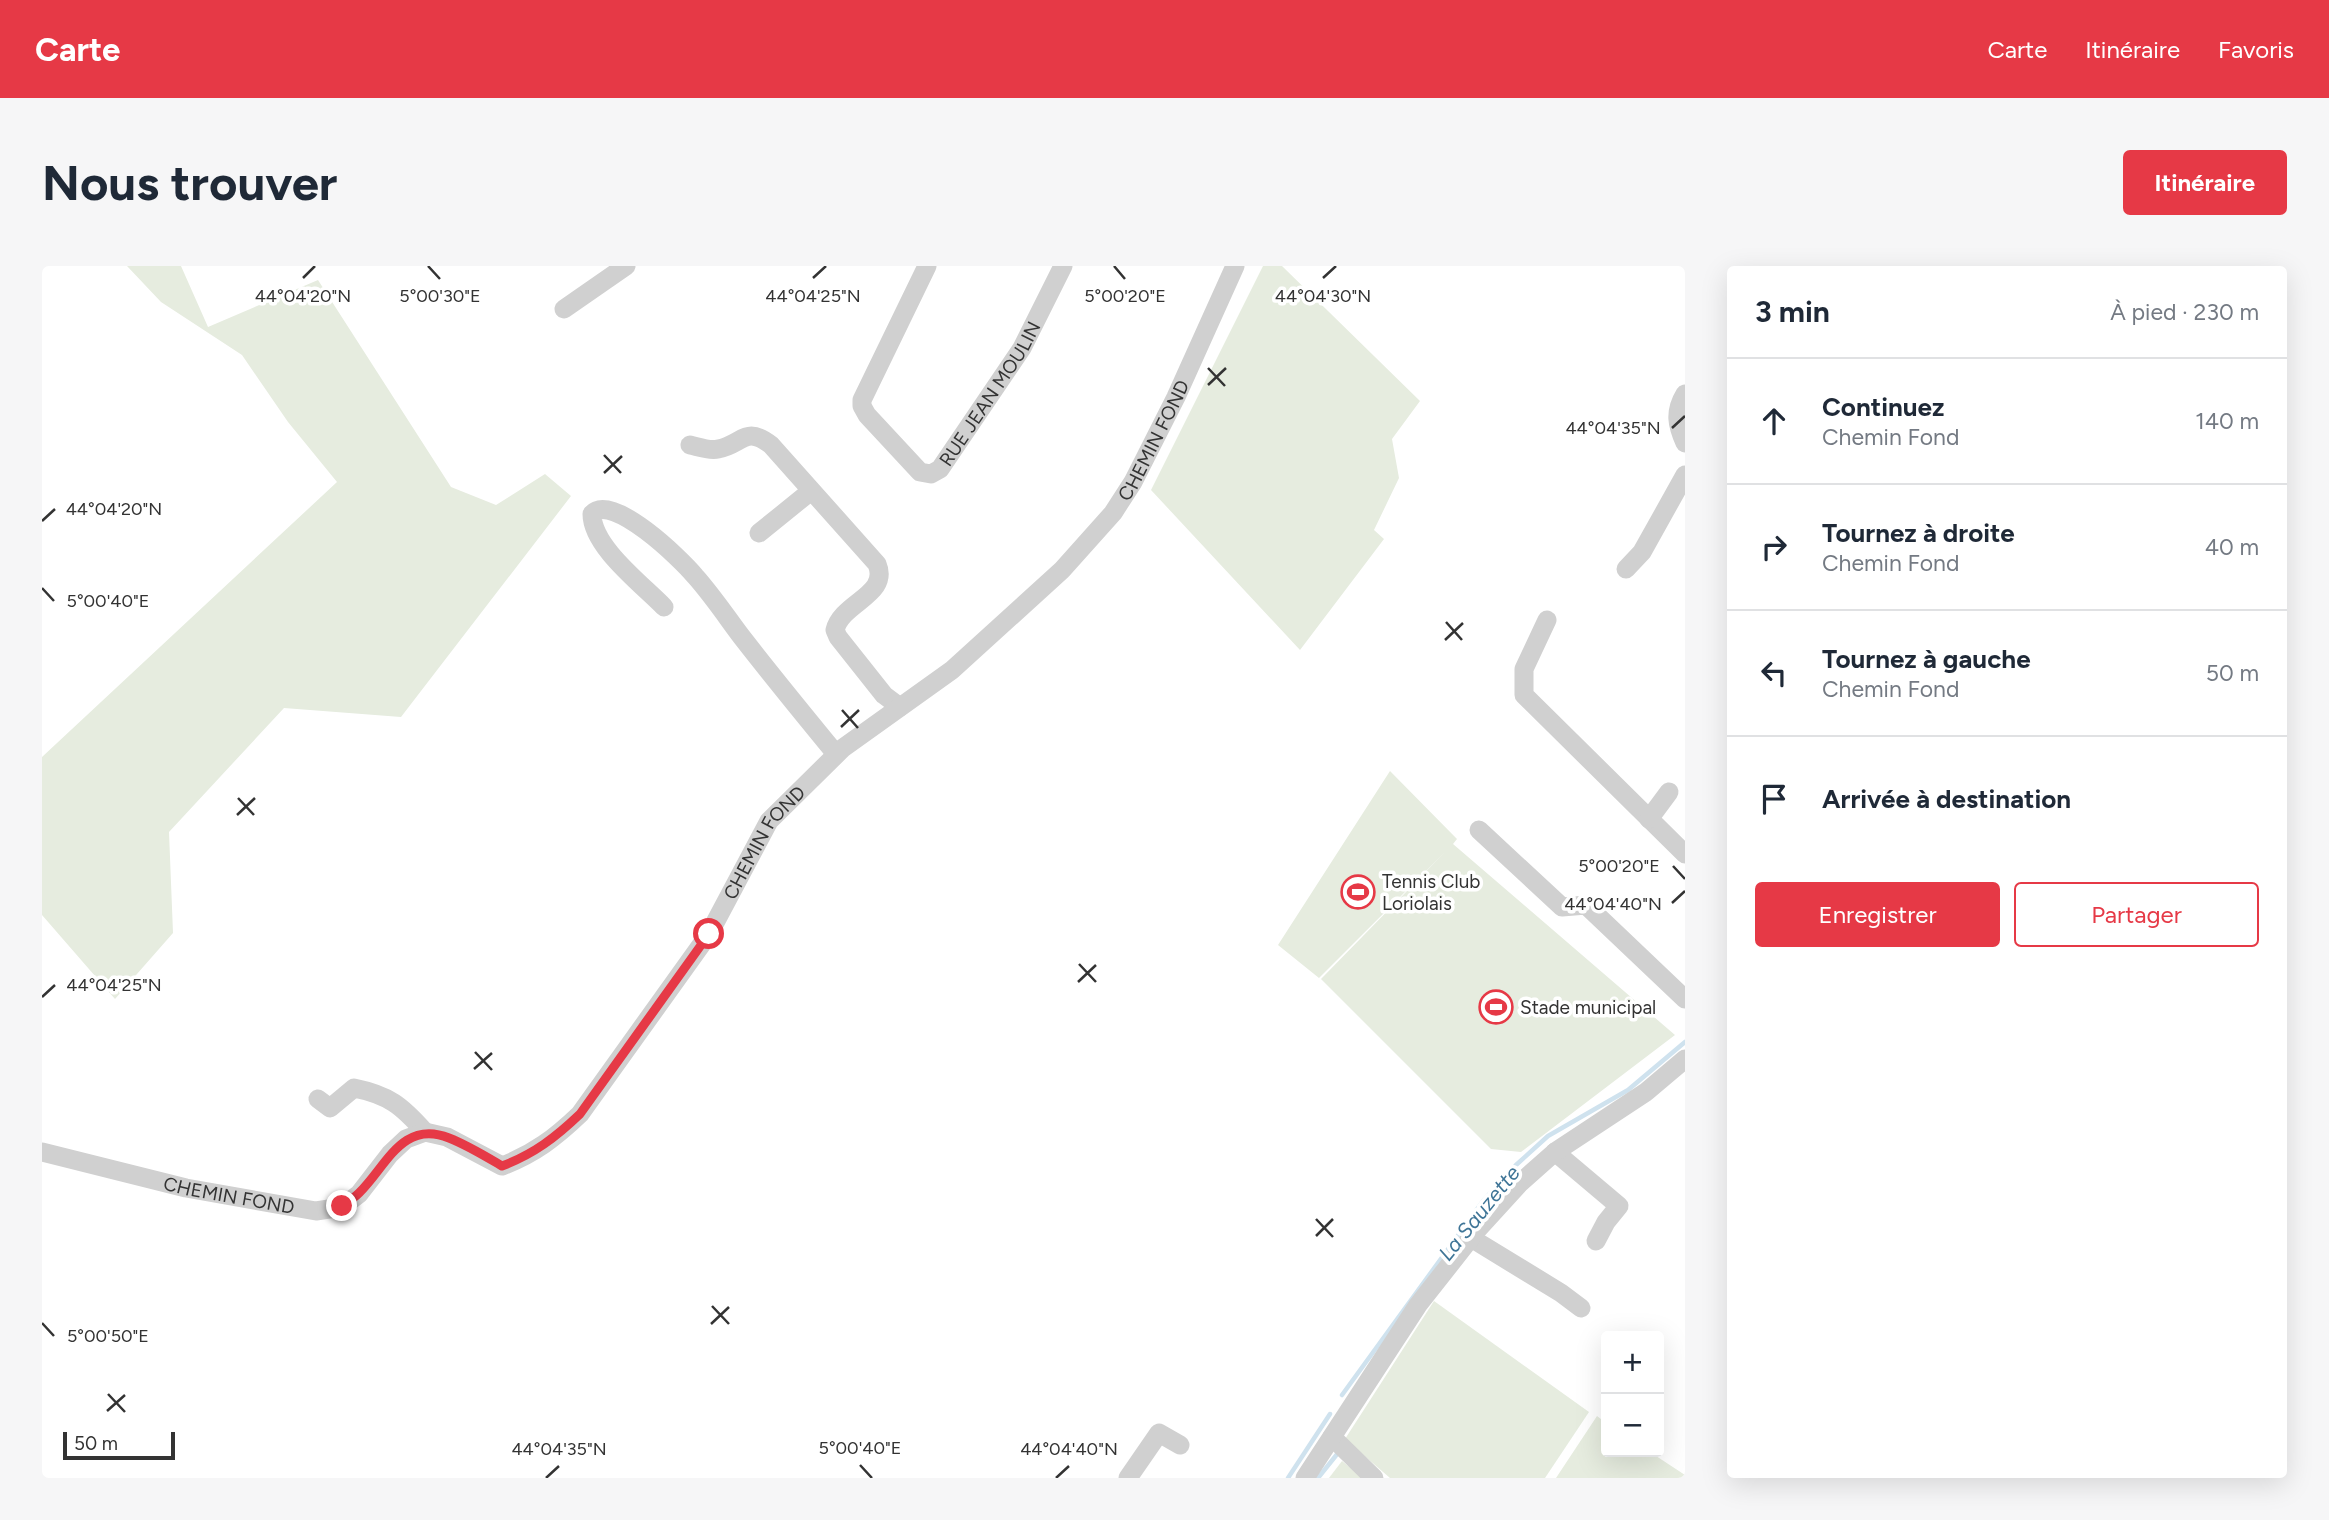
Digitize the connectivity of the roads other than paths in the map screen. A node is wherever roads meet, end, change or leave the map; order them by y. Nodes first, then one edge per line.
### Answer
1 (626, 266) edge
2 (927, 266) edge
3 (1063, 266) edge
4 (1235, 266) edge
5 (564, 309) dead end
6 (1685, 394) edge
7 (1685, 443) edge
8 (690, 445) dead end
9 (1685, 475) edge
10 (811, 491) junction
11 (759, 533) dead end
12 (1626, 569) dead end
13 (664, 607) dead end
14 (1547, 620) dead end
15 (900, 707) junction
16 (836, 754) junction
17 (1669, 792) dead end
18 (1649, 819) junction
19 (1479, 830) dead end
20 (1685, 854) edge
21 (1685, 999) edge
22 (1685, 1059) edge
23 (318, 1099) dead end
24 (425, 1132) junction
25 (42, 1152) edge
26 (1555, 1152) junction
27 (1471, 1238) junction
28 (1596, 1241) dead end
29 (1581, 1308) dead end
30 (1332, 1437) junction
31 (1180, 1445) dead end
32 (1128, 1478) edge
33 (1305, 1478) edge
34 (1374, 1478) edge

1 - 5 street
2 - 3 street, RUE JEAN MOULIN
4 - 15 street, CHEMIN FOND
6 - 7 street
8 - 10 street
9 - 12 street
10 - 11 street
10 - 15 street
13 - 16 street
14 - 18 street
15 - 16 street, CHEMIN FOND
16 - 24 street, CHEMIN FOND
17 - 18 street
18 - 20 street
19 - 21 street
22 - 26 street
23 - 24 street
24 - 25 street, CHEMIN FOND
26 - 27 street
26 - 28 street
27 - 29 street
27 - 30 street
30 - 33 street
30 - 34 street
31 - 32 street

